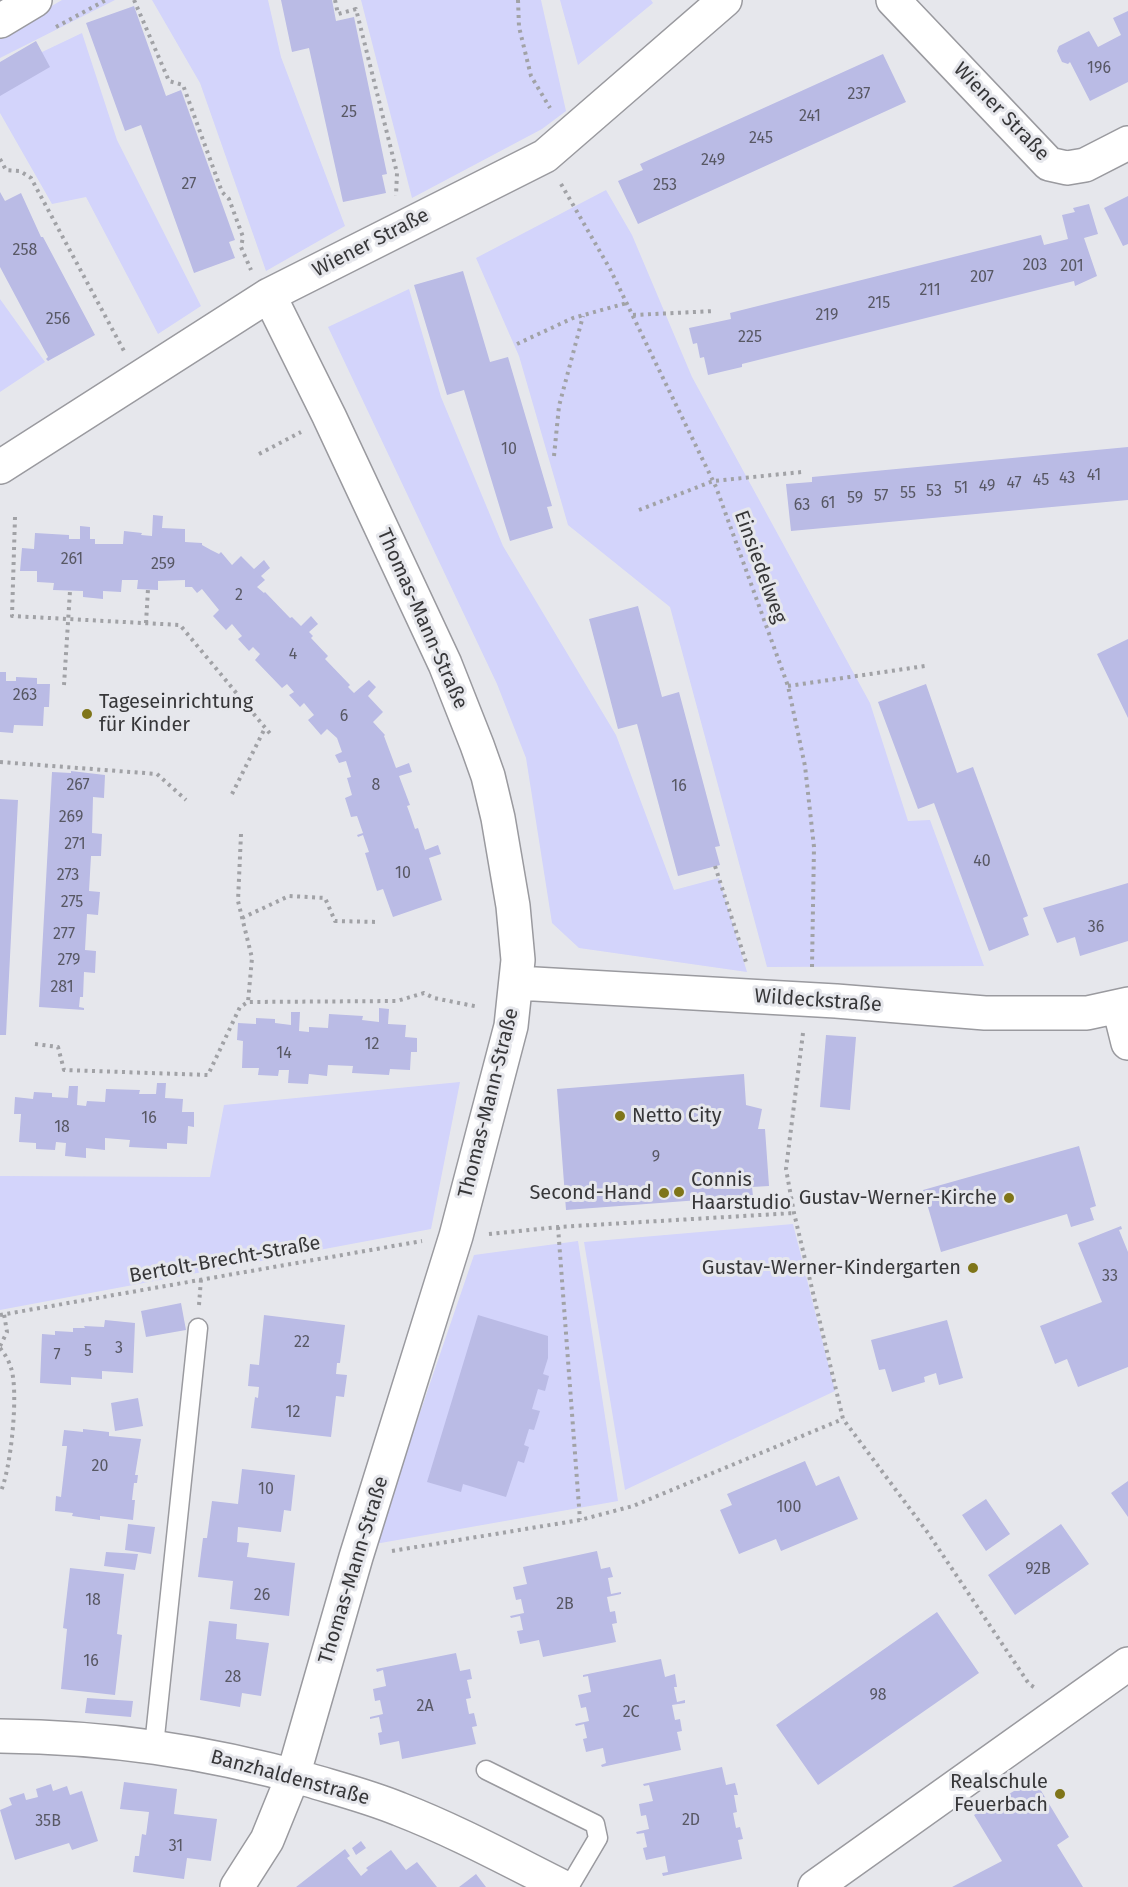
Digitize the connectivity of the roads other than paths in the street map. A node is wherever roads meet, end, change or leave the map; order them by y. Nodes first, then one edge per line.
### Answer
1 (35, 0) edge
2 (725, 0) edge
3 (893, 0) edge
4 (0, 21) edge
5 (1128, 143) edge
6 (267, 296) junction
7 (0, 467) edge
8 (517, 983) junction
9 (1124, 1005) edge
10 (1128, 1043) edge
11 (198, 1328) dead end
12 (1128, 1664) edge
13 (0, 1736) edge
14 (154, 1746) junction
15 (486, 1770) dead end
16 (293, 1776) junction
17 (237, 1887) edge
18 (563, 1887) edge
19 (569, 1887) edge
20 (815, 1887) edge

1 - 4 street
2 - 6 street, Wiener Straße
3 - 5 street, Wiener Straße
6 - 7 street, Wiener Straße
6 - 8 street, Thomas-Mann-Straße
8 - 9 street, Wildeckstraße
8 - 16 street, Thomas-Mann-Straße
9 - 10 street, Wildeckstraße
11 - 14 lane
12 - 20 street
13 - 14 street, Banzhaldenstraße
14 - 16 street, Banzhaldenstraße
15 - 19 lane
16 - 17 street, Thomas-Mann-Straße
16 - 18 street, Banzhaldenstraße

